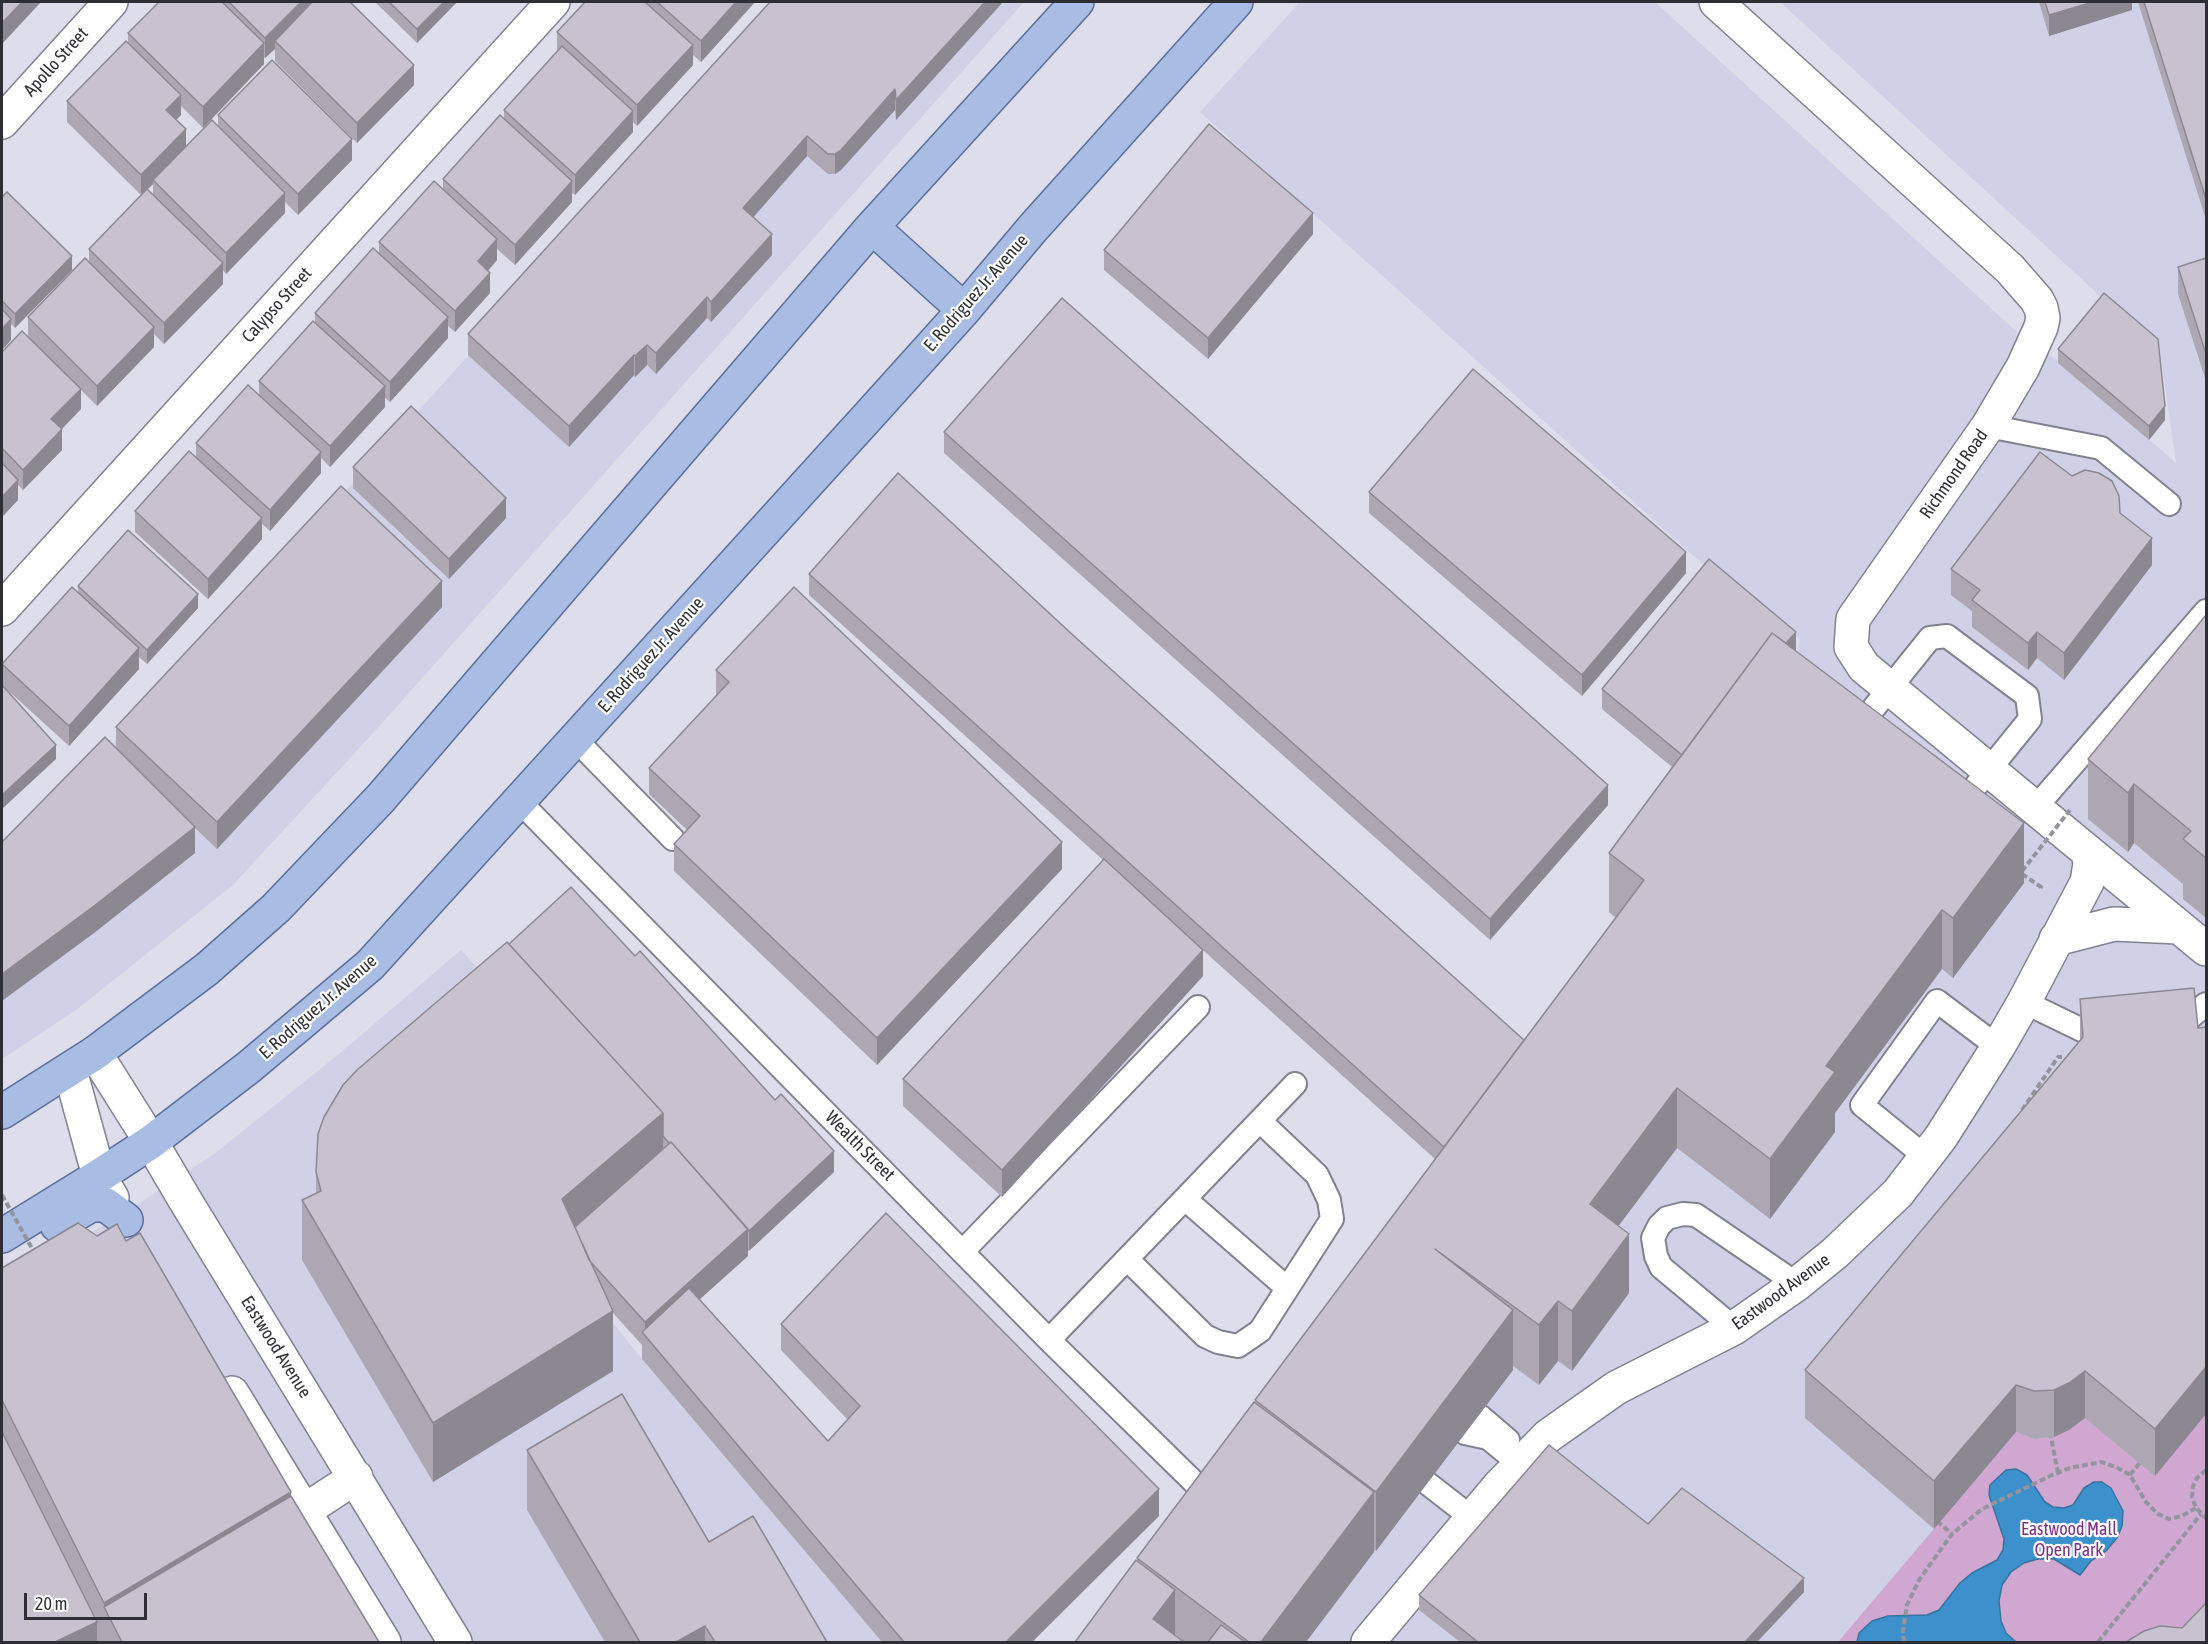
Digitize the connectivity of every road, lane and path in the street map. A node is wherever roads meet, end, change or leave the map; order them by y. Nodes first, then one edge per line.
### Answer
1 (111, 2) edge
2 (553, 2) edge
3 (1077, 2) edge
4 (1236, 2) edge
5 (1716, 2) edge
6 (2, 122) edge
7 (872, 227) junction
8 (964, 310) junction
9 (1988, 426) junction
10 (2169, 504) dead end
11 (2, 609) edge
12 (2206, 611) edge
13 (1890, 687) junction
14 (575, 739) junction
15 (1990, 770) junction
16 (519, 801) junction
17 (2035, 808) junction
18 (2070, 810) dead end
19 (673, 839) dead end
20 (2088, 852) junction
21 (2041, 887) dead end
22 (2178, 927) junction
23 (2056, 939) junction
24 (2206, 949) edge
25 (2024, 1002) junction
26 (2206, 1004) edge
27 (1198, 1007) dead end
28 (1998, 1047) junction
29 (2069, 1056) edge
30 (82, 1061) junction
31 (1295, 1084) dead end
32 (2, 1112) edge
33 (2019, 1114) edge
34 (1260, 1121) junction
35 (151, 1142) junction
36 (1927, 1158) junction
37 (99, 1176) junction
38 (2, 1195) edge
39 (1185, 1199) junction
40 (134, 1232) joint
41 (2, 1236) edge
42 (963, 1251) junction
43 (35, 1254) edge
44 (2, 1258) edge
45 (1127, 1259) junction
46 (1797, 1284) junction
47 (1287, 1288) junction
48 (1734, 1328) junction
49 (1049, 1340) junction
50 (215, 1365) edge
51 (1480, 1416) edge
52 (2049, 1429) edge
53 (1465, 1433) edge
54 (2145, 1456) edge
55 (1523, 1461) junction
56 (2206, 1470) edge
57 (2058, 1473) junction
58 (2130, 1475) junction
59 (356, 1477) junction
60 (1428, 1483) edge
61 (1202, 1490) edge
62 (2196, 1508) junction
63 (304, 1511) junction
64 (2201, 1514) junction
65 (1472, 1518) junction
66 (2206, 1518) edge
67 (1936, 1520) edge
68 (1952, 1534) junction
69 (1377, 1639) edge
70 (384, 1642) edge
71 (455, 1642) edge
72 (1904, 1642) edge
73 (2098, 1642) edge

1 - 6 street, Apollo Street
2 - 11 street, Calypso Street
3 - 7 main road
4 - 8 main road, E. Rodriguez Jr. Avenue
5 - 9 street, Richmond Road
7 - 8 main road
7 - 30 main road
8 - 14 main road, E. Rodriguez Jr. Avenue
9 - 10 lane
9 - 13 street, Richmond Road
12 - 17 lane
13 - 15 street, Richmond Road
13 - 15 lane
13 - 15 lane
14 - 16 main road, E. Rodriguez Jr. Avenue
14 - 19 lane
15 - 17 street, Richmond Road
16 - 35 main road, E. Rodriguez Jr. Avenue
16 - 42 lane, Wealth Street
17 - 20 street, Richmond Road
18 - 21 path, bridge
20 - 22 street, Richmond Road
20 - 23 street, Eastwood Avenue
22 - 23 street
22 - 24 street, Richmond Road
23 - 25 street, Eastwood Avenue
25 - 26 lane
25 - 28 street, Eastwood Avenue
27 - 42 lane
28 - 36 street, Eastwood Avenue
28 - 36 lane
29 - 33 path
30 - 32 main road
30 - 35 street, Eastwood Avenue
30 - 37 street
31 - 34 lane
34 - 39 lane
34 - 47 lane
35 - 37 main road, E. Rodriguez Jr. Avenue
35 - 59 street, Eastwood Avenue
36 - 46 street, Eastwood Avenue
37 - 40 street
37 - 41 main road, E. Rodriguez Jr. Avenue
38 - 43 path, bridge
39 - 45 lane
39 - 47 lane
40 - 44 main road
42 - 49 lane, Wealth Street
45 - 47 lane
45 - 49 lane
46 - 48 street, Eastwood Avenue
46 - 48 lane
48 - 55 street, Eastwood Avenue
49 - 61 lane, Wealth Street
50 - 63 street
51 - 55 lane
52 - 57 path
53 - 55 lane
54 - 58 path
55 - 65 street, Eastwood Avenue
56 - 62 path
57 - 58 path
57 - 68 path
58 - 62 path
59 - 63 street
59 - 71 street, Eastwood Avenue
60 - 65 lane
62 - 64 path
63 - 70 street
64 - 66 path
64 - 73 path
65 - 69 street, Eastwood Avenue
67 - 68 path
68 - 72 path

